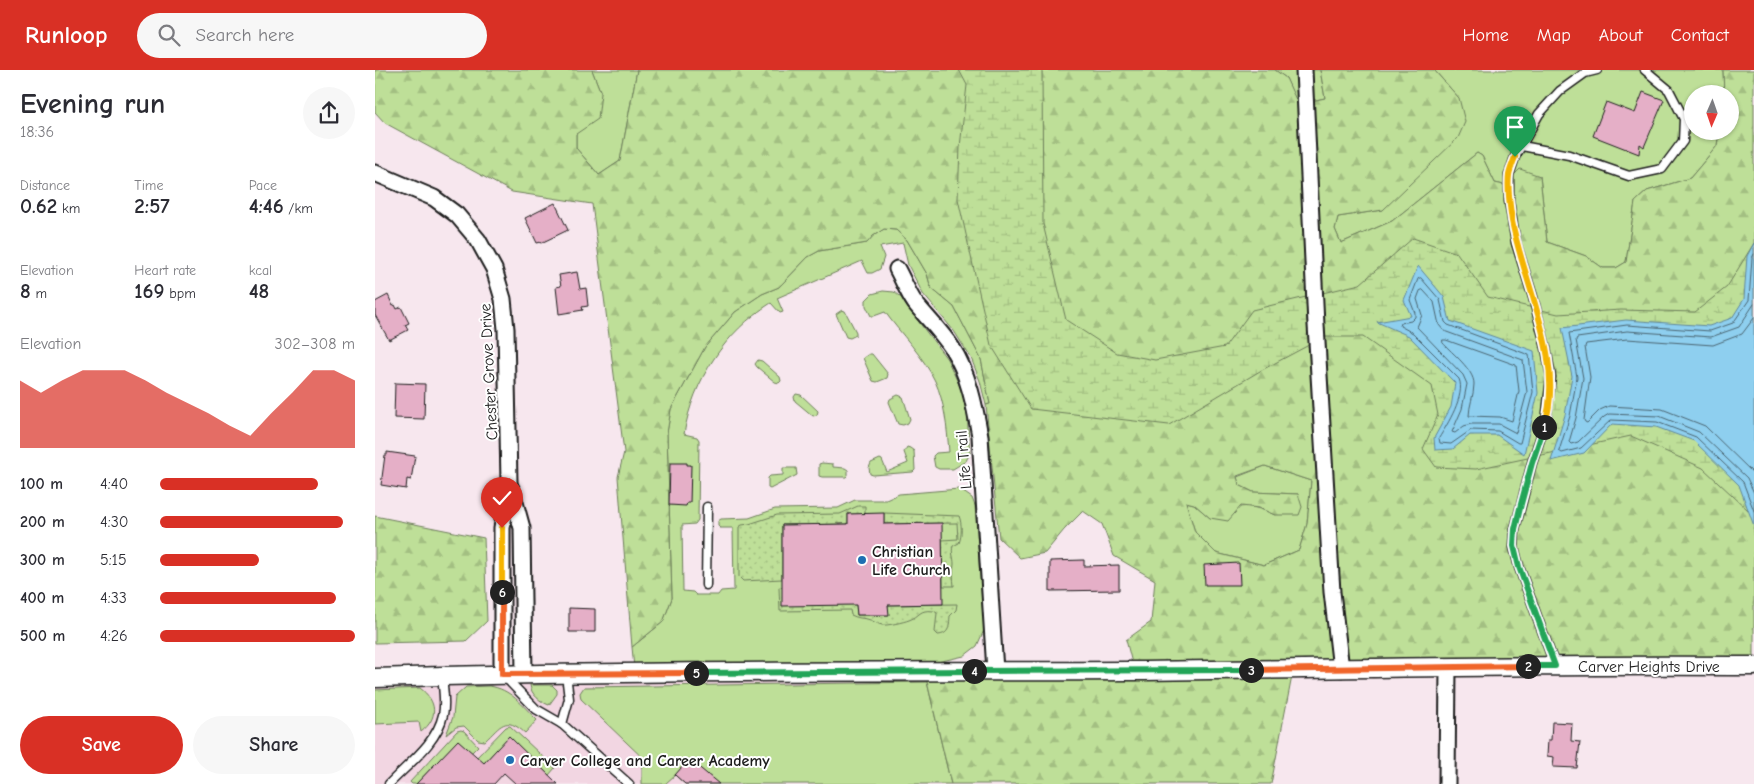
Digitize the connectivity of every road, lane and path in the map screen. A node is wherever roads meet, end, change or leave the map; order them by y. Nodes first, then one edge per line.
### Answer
1 (1303, 70) edge
2 (1597, 70) edge
3 (1645, 70) edge
4 (1522, 146) junction
5 (375, 173) edge
6 (897, 269) dead end
7 (509, 482) junction
8 (707, 507) dead end
9 (706, 585) dead end
10 (1555, 666) junction
11 (1754, 666) edge
12 (1448, 667) junction
13 (1341, 669) junction
14 (995, 671) junction
15 (502, 674) junction
16 (524, 674) junction
17 (566, 674) junction
18 (443, 676) junction
19 (375, 678) edge
20 (562, 724) junction
21 (389, 784) edge
22 (629, 784) edge
23 (1447, 784) edge

1 - 13 street
2 - 4 lane
3 - 4 lane
4 - 10 lane
5 - 7 street, Chester Grove Drive
6 - 14 street, Life Trail
7 - 15 street, Chester Grove Drive
7 - 16 street, Chester Grove Drive
8 - 9 lane
10 - 11 street, Carver Heights Drive
10 - 12 street, Carver Heights Drive
12 - 13 street, Carver Heights Drive
12 - 23 street
13 - 14 street, Carver Heights Drive
14 - 17 street, Carver Heights Drive
15 - 16 street, Carver Heights Drive
15 - 18 street, Carver Heights Drive
15 - 20 lane
16 - 17 street, Carver Heights Drive
17 - 20 lane
18 - 19 street, Carver Heights Drive
18 - 21 lane
20 - 22 lane

